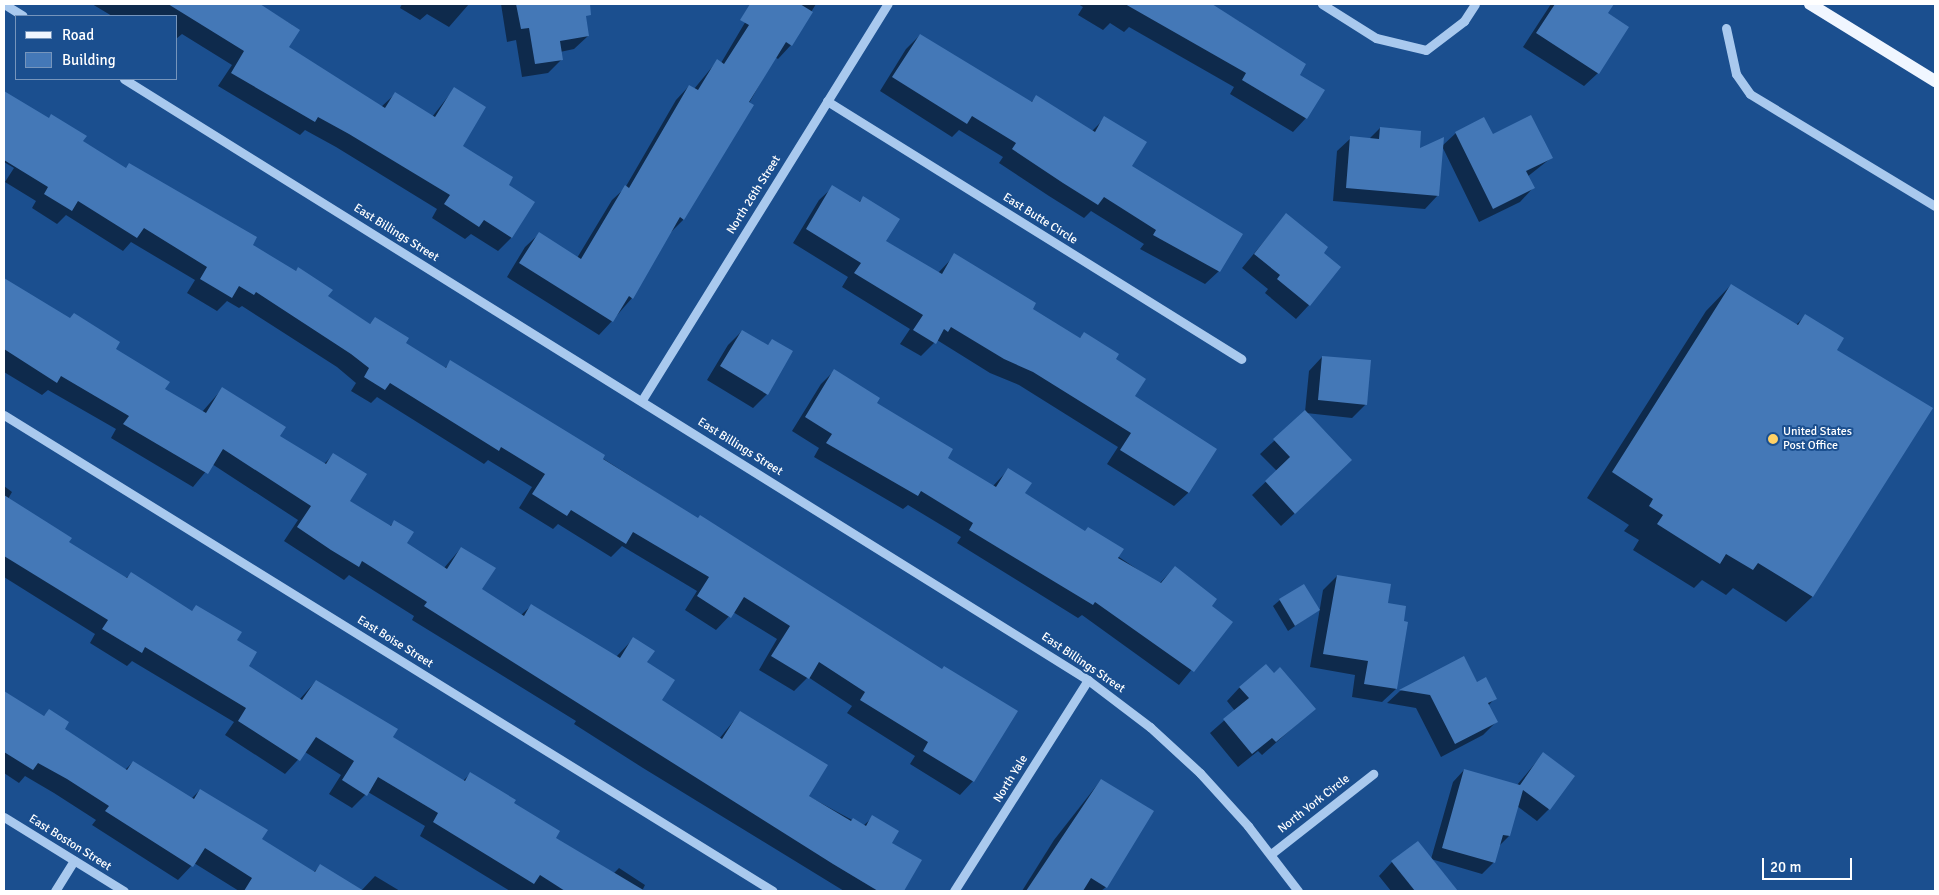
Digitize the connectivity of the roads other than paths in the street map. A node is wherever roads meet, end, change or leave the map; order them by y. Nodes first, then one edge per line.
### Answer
1 (4, 4) edge
2 (888, 4) edge
3 (1322, 4) edge
4 (1474, 4) edge
5 (1810, 4) edge
6 (21, 15) edge
7 (1726, 28) dead end
8 (126, 80) edge
9 (1935, 81) edge
10 (827, 101) junction
11 (1935, 206) edge
12 (1240, 359) dead end
13 (642, 400) junction
14 (4, 415) edge
15 (1088, 680) junction
16 (1373, 774) dead end
17 (4, 817) edge
18 (1271, 854) junction
19 (74, 860) junction
20 (55, 891) edge
21 (124, 891) edge
22 (773, 891) edge
23 (954, 891) edge
24 (1298, 891) edge

1 - 6 street
2 - 10 street, North 26th Street
3 - 4 street
5 - 9 main road
7 - 11 street
8 - 13 street, East Billings Street
10 - 12 street, East Butte Circle
10 - 13 street, North 26th Street
13 - 15 street, East Billings Street
14 - 22 street, East Boise Street
15 - 18 street, East Billings Street
15 - 23 street, North Yale
16 - 18 street, North York Circle
17 - 19 street, East Boston Street
18 - 24 street, East Billings Street
19 - 20 street
19 - 21 street, East Boston Street

